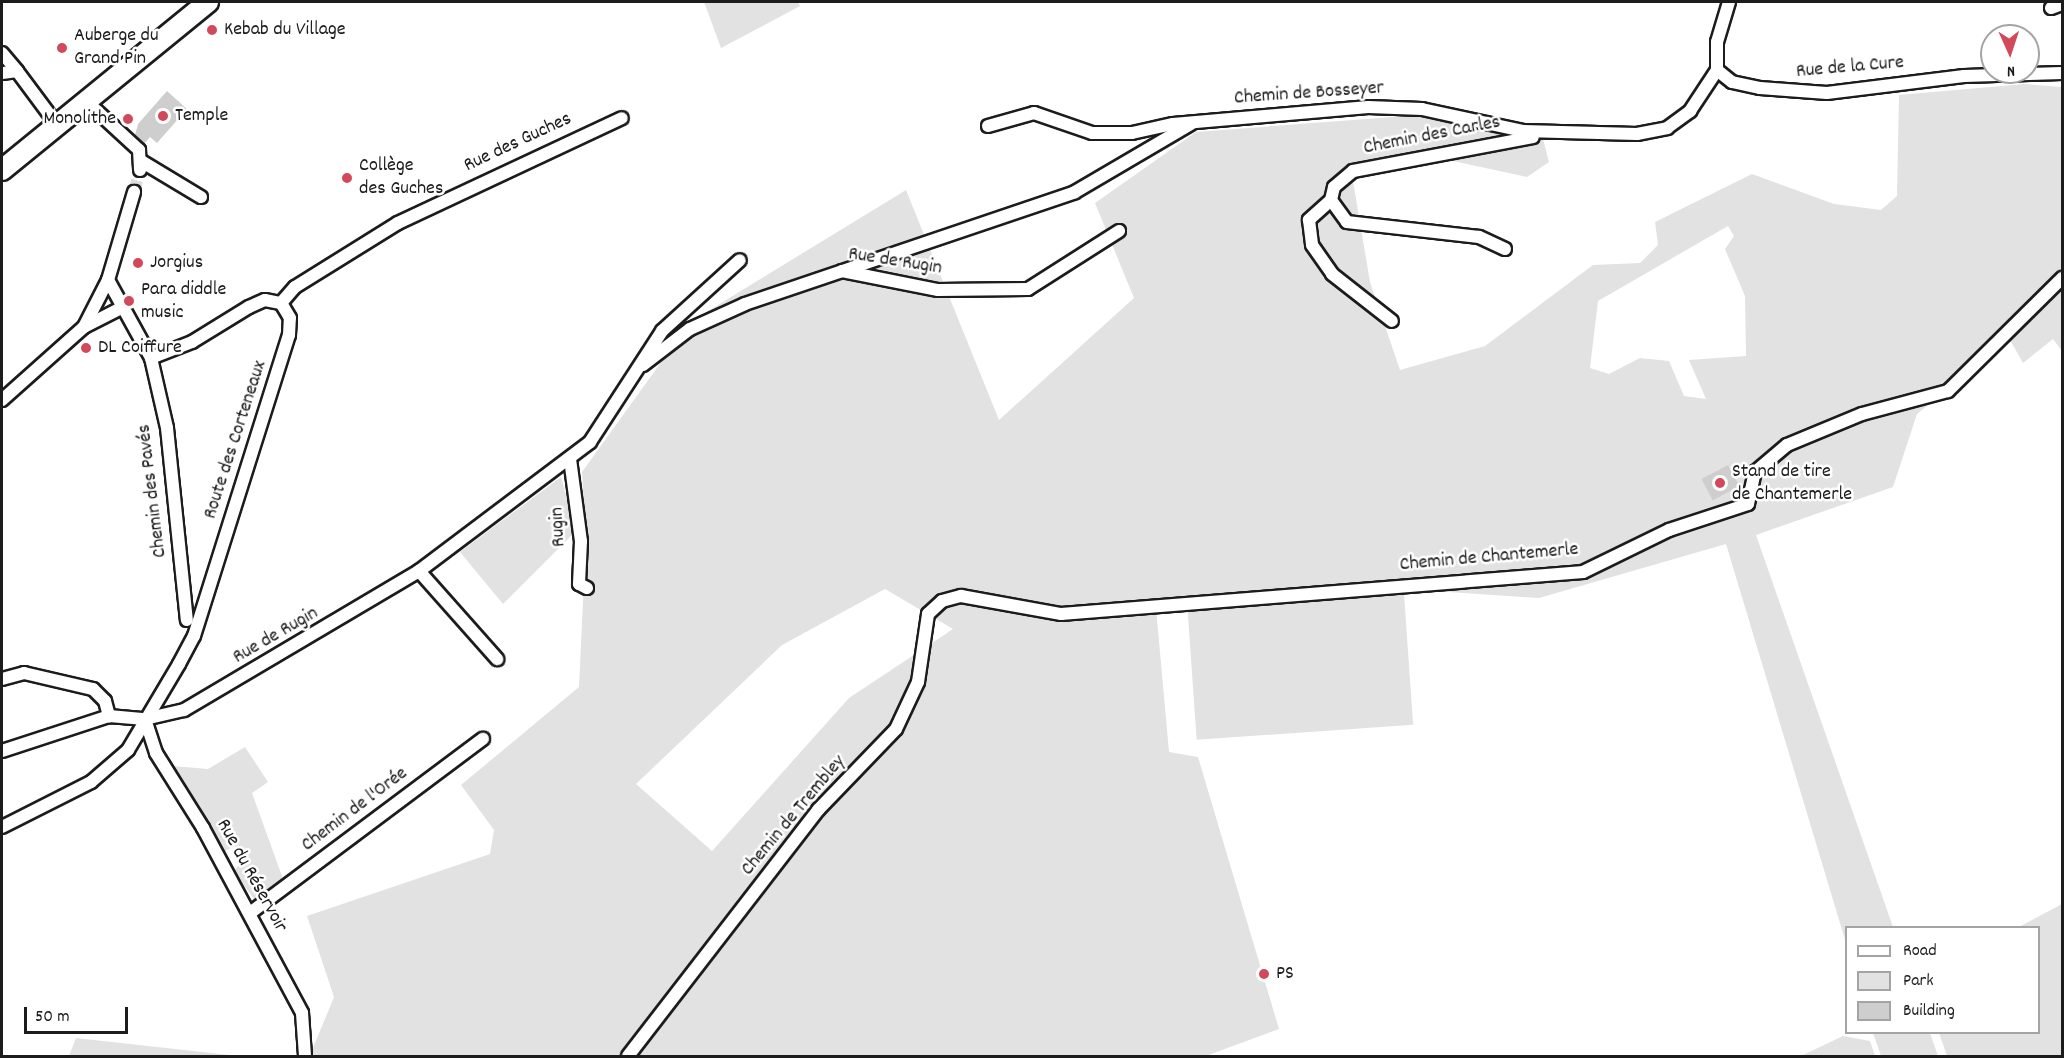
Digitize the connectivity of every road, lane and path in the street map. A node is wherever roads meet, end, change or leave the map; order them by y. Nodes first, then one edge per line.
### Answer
1 (208, 2) edge
2 (1729, 2) edge
3 (2, 53) edge
4 (1717, 70) junction
5 (17, 71) junction
6 (2, 73) edge
7 (2062, 73) edge
8 (87, 102) junction
9 (622, 118) dead end
10 (1195, 122) junction
11 (58, 126) junction
12 (988, 126) dead end
13 (1556, 133) junction
14 (2, 170) edge
15 (134, 192) tunnel mouth
16 (201, 197) dead end
17 (1331, 200) junction
18 (1119, 231) dead end
19 (1505, 249) dead end
20 (740, 260) dead end
21 (841, 270) junction
22 (2062, 278) edge
23 (108, 280) junction
24 (281, 303) junction
25 (121, 308) junction
26 (1392, 321) dead end
27 (84, 327) junction
28 (151, 358) junction
29 (637, 370) junction
30 (2, 400) edge
31 (570, 459) junction
32 (419, 571) junction
33 (587, 588) dead end
34 (961, 596) joint
35 (187, 620) dead end
36 (497, 659) dead end
37 (2, 679) edge
38 (109, 716) junction
39 (145, 719) junction
40 (483, 739) dead end
41 (2, 751) edge
42 (2, 827) edge
43 (250, 913) junction
44 (305, 1056) edge
45 (628, 1056) edge

1 - 8 main road
2 - 4 street
3 - 5 street
4 - 7 street, Rue de la Cure
4 - 13 street, Chemin de Bosseyer
5 - 6 street
5 - 11 street
8 - 11 main road
8 - 16 street
9 - 24 street, Rue des Guches
10 - 12 street, Chemin de Bosseyer
10 - 13 street, Chemin de Bosseyer
10 - 21 street
11 - 14 main road
13 - 17 street, Chemin des Carles
15 - 23 street
17 - 19 street
17 - 26 street, Chemin des Carles
18 - 21 street, Rue de Rugin
20 - 29 street, Rue de Rugin
21 - 29 street, Rue de Rugin
22 - 34 street, Chemin de Chantemerle
23 - 25 street, Chemin des Pavés
23 - 27 street
24 - 28 street
24 - 39 street, Route des Corteneaux
25 - 27 street
25 - 28 street, Chemin des Pavés
27 - 30 street
28 - 35 street, Chemin des Pavés
29 - 31 street, Rue de Rugin
31 - 32 street, Rue de Rugin
31 - 33 street, Rugin
32 - 36 street
32 - 39 street, Rue de Rugin
34 - 45 street, Chemin de Trembley
37 - 38 street
38 - 39 street, Rue de Rugin
38 - 41 street
39 - 42 street, Route des Corteneaux
39 - 43 street, Rue du Réservoir
40 - 43 street, Chemin de l'Orée
43 - 44 street, Rue du Réservoir

